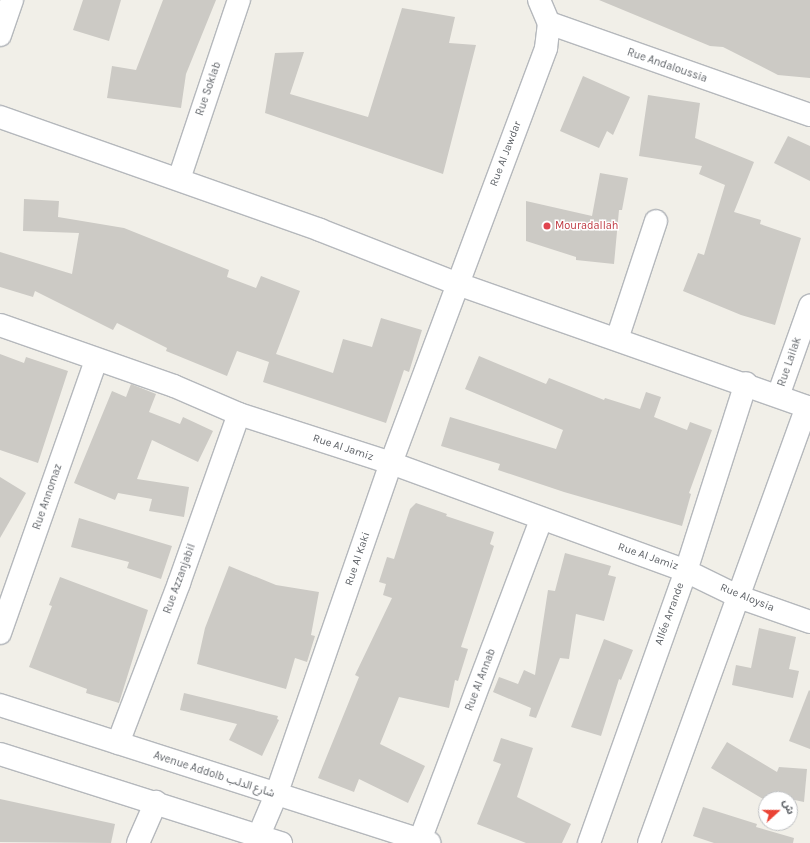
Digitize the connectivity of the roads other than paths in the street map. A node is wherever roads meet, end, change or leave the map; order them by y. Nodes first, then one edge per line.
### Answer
1 (12, 0) edge
2 (239, 0) edge
3 (539, 0) edge
4 (549, 23) junction
5 (0, 35) edge
6 (810, 115) edge
7 (0, 116) edge
8 (179, 178) junction
9 (656, 221) dead end
10 (458, 284) junction
11 (810, 306) edge
12 (0, 325) edge
13 (617, 339) junction
14 (96, 360) junction
15 (746, 383) junction
16 (778, 396) junction
17 (808, 407) edge
18 (239, 414) junction
19 (391, 463) junction
20 (541, 520) junction
21 (686, 571) junction
22 (739, 596) junction
23 (810, 622) edge
24 (0, 633) edge
25 (0, 705) edge
26 (118, 743) junction
27 (0, 754) edge
28 (276, 795) junction
29 (156, 802) junction
30 (259, 835) junction
31 (425, 842) edge
32 (138, 843) edge
33 (281, 843) edge
34 (589, 843) edge
35 (649, 843) edge

1 - 5 street
2 - 8 street, Rue Soklab
3 - 4 street
4 - 6 street, Rue Andaloussia
4 - 10 street, Rue Al Jawdar
7 - 8 street
8 - 10 street
9 - 13 street
10 - 13 street
10 - 19 street, Rue Al Kaki
11 - 16 street, Rue Lailak
12 - 14 street, Rue Al Jamiz
13 - 15 street
14 - 18 street, Rue Al Jamiz
14 - 24 street, Rue Annomaz
15 - 16 street
15 - 21 street, Allée Arrande
16 - 17 street
17 - 22 street
18 - 19 street, Rue Al Jamiz
18 - 26 street, Rue Azzanjabil
19 - 20 street, Rue Al Jamiz
19 - 28 street, Rue Al Kaki
20 - 21 street, Rue Al Jamiz
20 - 31 street, Rue Al Annab
21 - 22 street, Rue Aloysia
21 - 34 street, Allée Arrande
22 - 23 street, Rue Aloysia
22 - 35 street
25 - 26 street, Avenue Addolb شارع الدلب
26 - 28 street, Avenue Addolb شارع الدلب
27 - 29 street
28 - 30 street, Rue Al Kaki
28 - 31 street, Avenue Addolb شارع الدلب
29 - 30 street
29 - 32 street
30 - 33 street

